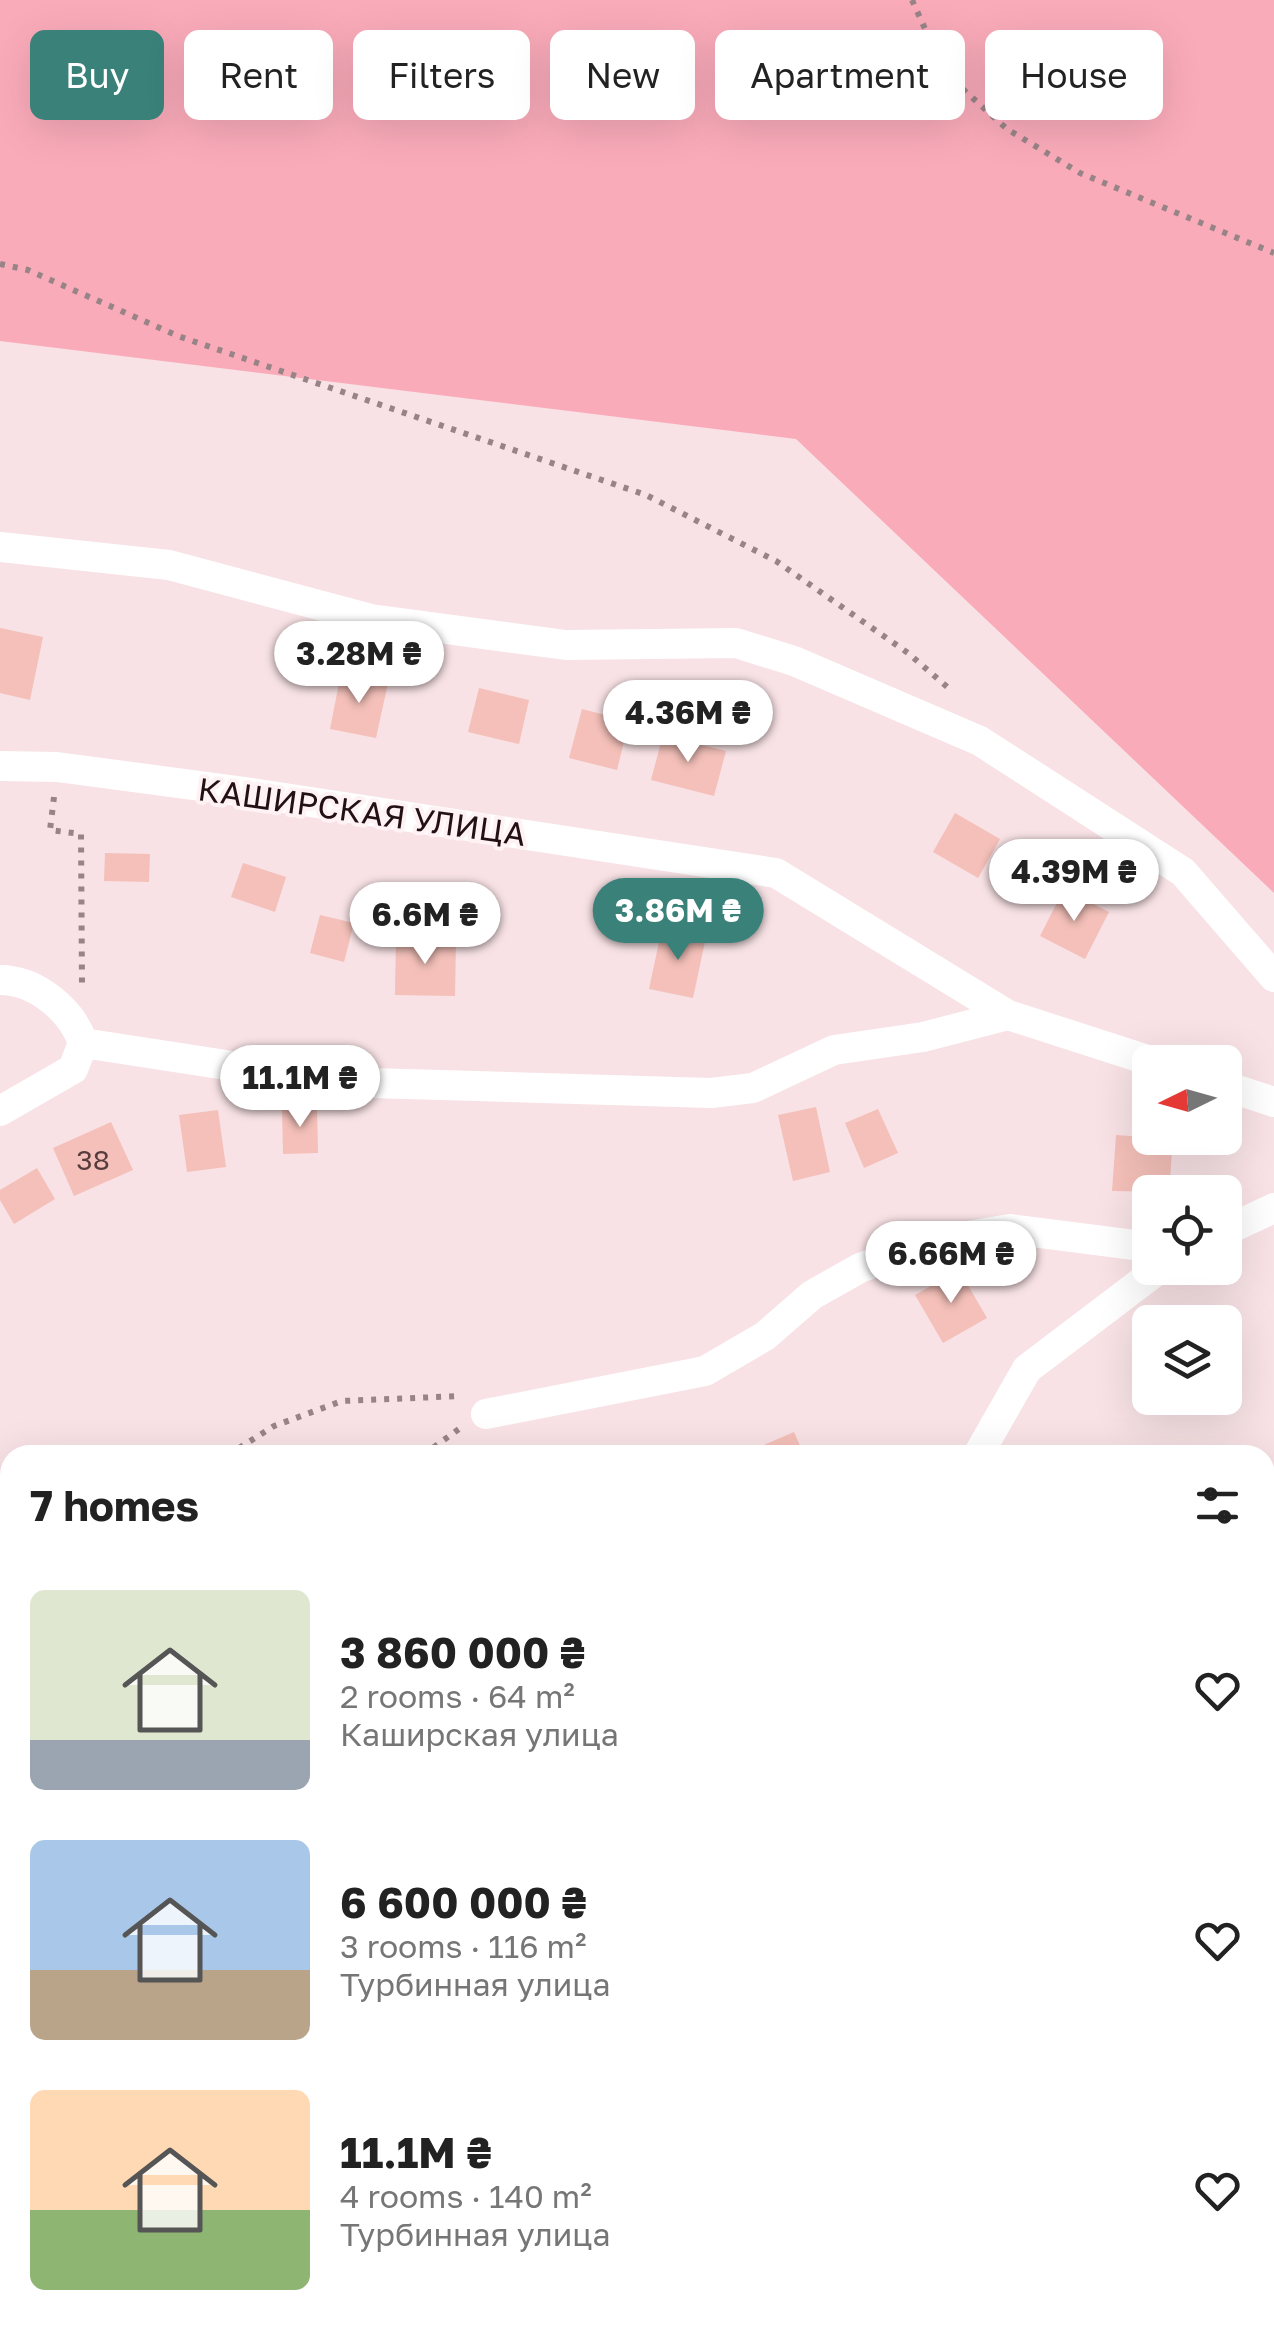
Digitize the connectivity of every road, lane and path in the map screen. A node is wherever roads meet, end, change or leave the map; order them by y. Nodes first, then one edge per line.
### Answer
1 (912, 0) edge
2 (1274, 253) edge
3 (0, 264) edge
4 (0, 548) edge
5 (967, 704) dead end
6 (0, 766) edge
7 (57, 767) junction
8 (1274, 977) edge
9 (0, 980) edge
10 (1008, 1014) junction
11 (83, 1043) junction
12 (1132, 1055) edge
13 (1242, 1092) edge
14 (1274, 1102) edge
15 (0, 1111) edge
16 (1274, 1208) edge
17 (1242, 1223) edge
18 (1132, 1245) edge
19 (1137, 1285) edge
20 (486, 1414) junction
21 (244, 1445) edge
22 (437, 1445) edge
23 (984, 1445) edge

1 - 2 path
3 - 5 path
4 - 8 street
6 - 7 street, КАШИРСКАЯ УЛИЦА
7 - 10 street, КАШИРСКАЯ УЛИЦА
7 - 11 path
9 - 11 street
10 - 11 street
10 - 12 street, КАШИРСКАЯ УЛИЦА
11 - 15 street
13 - 14 street
16 - 17 street
18 - 20 street
19 - 23 street
20 - 21 path
20 - 22 path

